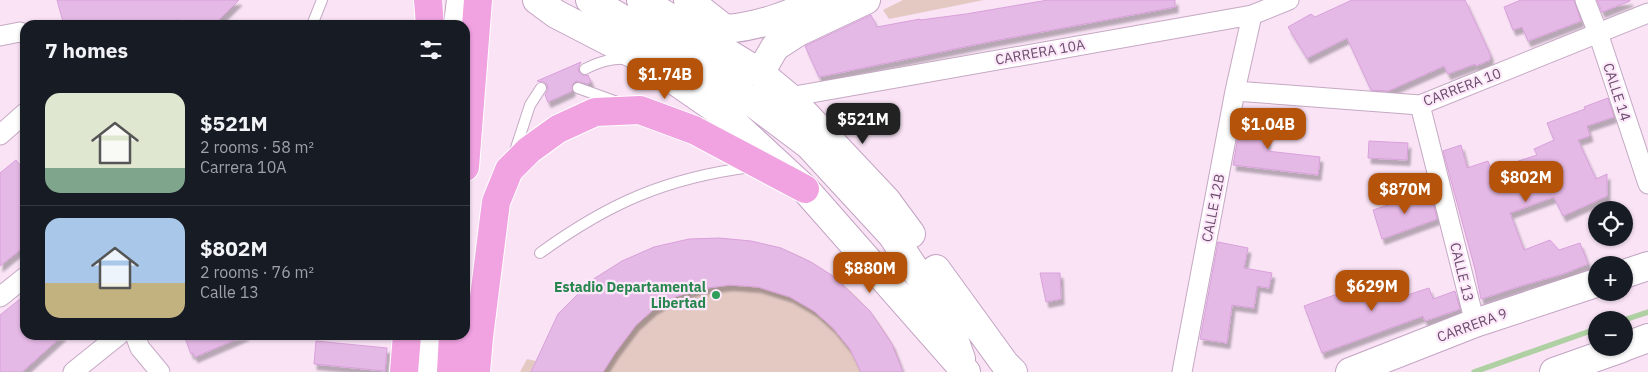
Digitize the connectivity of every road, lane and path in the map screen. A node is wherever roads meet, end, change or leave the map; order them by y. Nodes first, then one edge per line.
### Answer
1 (322, 0) edge
2 (428, 0) edge
3 (461, 0) edge
4 (478, 0) edge
5 (537, 0) edge
6 (590, 0) edge
7 (641, 0) edge
8 (821, 0) edge
9 (866, 0) edge
10 (1289, 0) edge
11 (1585, 0) edge
12 (686, 12) edge
13 (1648, 13) edge
14 (1252, 15) junction
15 (314, 20) edge
16 (430, 20) edge
17 (459, 20) edge
18 (725, 29) junction
19 (20, 32) edge
20 (1598, 33) junction
21 (0, 36) edge
22 (645, 60) junction
23 (585, 69) dead end
24 (753, 69) junction
25 (541, 88) dead end
26 (578, 88) dead end
27 (1235, 91) junction
28 (789, 97) junction
29 (1420, 105) junction
30 (470, 107) edge
31 (640, 110) junction
32 (20, 117) edge
33 (0, 135) edge
34 (759, 166) junction
35 (509, 170) junction
36 (1648, 184) edge
37 (805, 189) junction
38 (540, 253) dead end
39 (1648, 266) edge
40 (1633, 271) edge
41 (20, 282) edge
42 (1588, 286) edge
43 (0, 298) edge
44 (1475, 322) junction
45 (1648, 338) edge
46 (113, 340) edge
47 (137, 340) edge
48 (407, 340) edge
49 (431, 340) edge
50 (453, 340) edge
51 (1633, 343) edge
52 (1598, 356) edge
53 (966, 371) edge
54 (73, 372) edge
55 (160, 372) edge
56 (404, 372) edge
57 (428, 372) edge
58 (451, 372) edge
59 (476, 372) edge
60 (1013, 372) edge
61 (1182, 372) edge
62 (1350, 372) edge
63 (1554, 372) edge

1 - 15 lane
2 - 16 main road
3 - 17 main road
4 - 30 main road
5 - 22 main road
6 - 53 main road
7 - 12 main road
8 - 18 main road
9 - 24 main road
10 - 14 street, CARRERA 10A
11 - 20 street, CALLE 14
12 - 18 main road
12 - 24 main road
13 - 20 street, CARRERA 10
14 - 27 street, CALLE 12B
14 - 28 street, CARRERA 10A
18 - 24 main road
19 - 21 street
20 - 29 street, CARRERA 10
20 - 36 street, CALLE 14
22 - 23 lane
22 - 37 main road
24 - 28 main road
25 - 35 lane
26 - 31 lane
27 - 29 street, CARRERA 10
27 - 61 street, CALLE 12B
28 - 60 main road
29 - 44 street, CALLE 13
31 - 34 main road
31 - 35 main road
32 - 33 street
34 - 37 main road
34 - 38 lane
35 - 59 main road
37 - 53 main road
39 - 40 main road
41 - 43 street
42 - 44 main road, CARRERA 9
44 - 62 main road, CARRERA 9
45 - 51 main road
46 - 54 street
47 - 55 street
48 - 56 main road
49 - 57 main road
50 - 58 main road
52 - 63 main road

